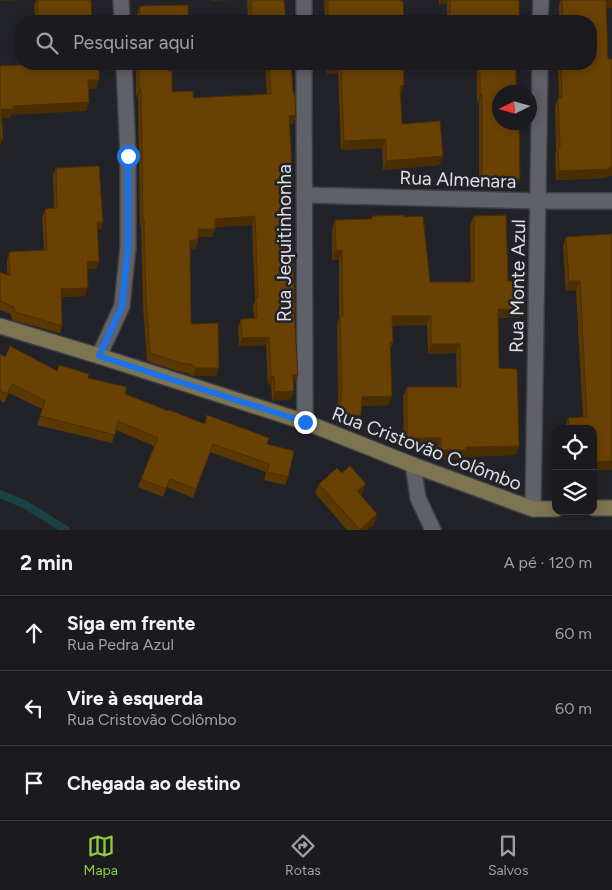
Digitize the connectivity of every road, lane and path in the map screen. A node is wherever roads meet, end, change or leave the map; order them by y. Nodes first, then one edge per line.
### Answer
1 (121, 0) edge
2 (304, 0) edge
3 (540, 0) edge
4 (122, 15) edge
5 (304, 15) edge
6 (540, 15) edge
7 (124, 70) edge
8 (304, 70) edge
9 (540, 70) edge
10 (304, 195) junction
11 (612, 201) edge
12 (538, 202) junction
13 (0, 326) edge
14 (99, 356) junction
15 (305, 422) junction
16 (413, 464) junction
17 (597, 508) edge
18 (612, 508) edge
19 (533, 509) junction
20 (552, 509) edge
21 (433, 530) edge

1 - 4 street
2 - 5 street
3 - 6 street
7 - 14 street
8 - 10 street, Rua Jequitinhonha
9 - 12 street, Rua Monte Azul
10 - 12 street, Rua Almenara
10 - 15 street, Rua Jequitinhonha
11 - 12 street, Rua Almenara
12 - 19 street, Rua Monte Azul
13 - 14 street, Rua Cristovão Colômbo
14 - 15 street, Rua Cristovão Colômbo
15 - 16 street, Rua Cristovão Colômbo
16 - 19 street, Rua Cristovão Colômbo
16 - 21 street
17 - 18 street
19 - 20 street, Rua Cristovão Colômbo

